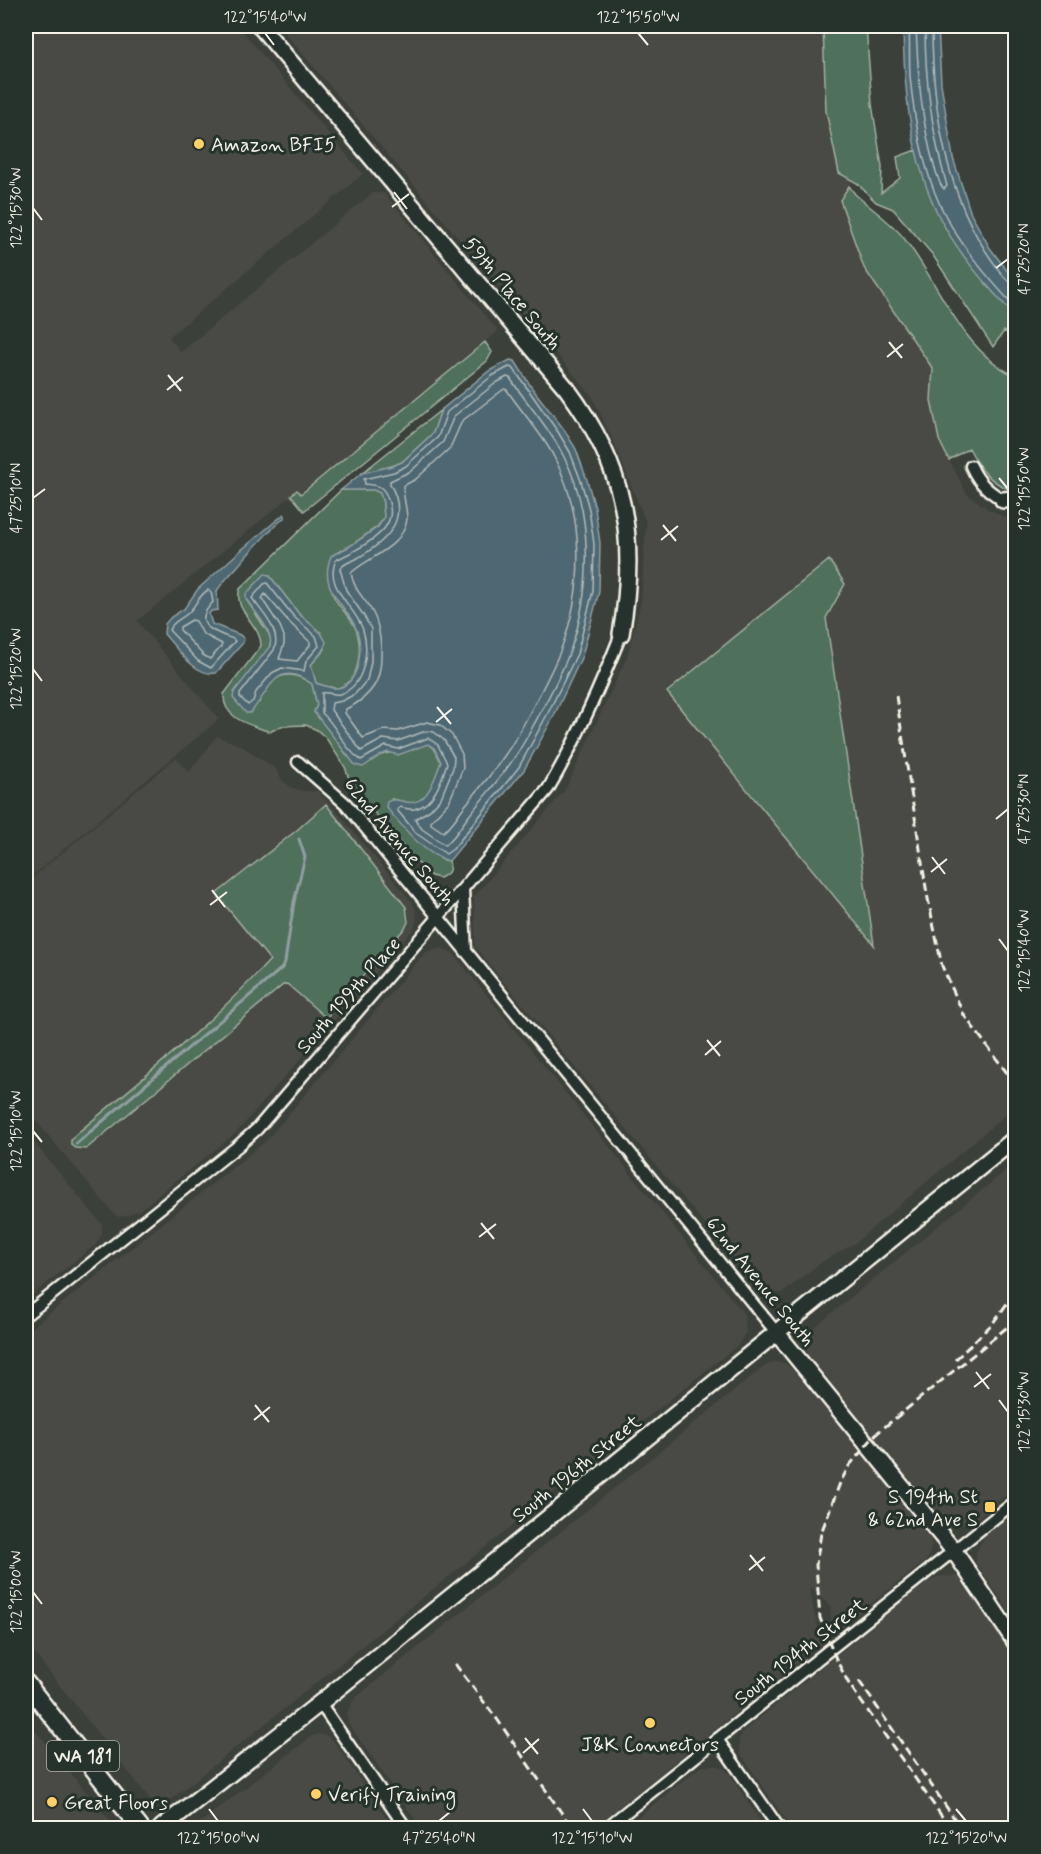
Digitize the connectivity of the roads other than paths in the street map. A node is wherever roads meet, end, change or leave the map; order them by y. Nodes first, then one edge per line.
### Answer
1 (260, 26) edge
2 (970, 466) dead end
3 (1011, 502) edge
4 (621, 634) joint
5 (298, 762) dead end
6 (463, 889) junction
7 (438, 918) junction
8 (466, 953) junction
9 (1016, 1138) edge
10 (26, 1314) edge
11 (776, 1332) junction
12 (1016, 1501) edge
13 (954, 1551) junction
14 (1016, 1643) edge
15 (26, 1683) edge
16 (320, 1703) junction
17 (717, 1739) junction
18 (140, 1828) edge
19 (162, 1828) edge
20 (406, 1828) edge
21 (606, 1828) edge
22 (779, 1828) edge

1 - 4 street, 59th Place South
2 - 3 street
4 - 6 street, South 199th Place
5 - 7 street, 62nd Avenue South
6 - 7 street, South 199th Place
6 - 8 street, 62nd Avenue South
7 - 8 street, 62nd Avenue South
7 - 10 street, South 199th Place
8 - 11 street, 62nd Avenue South
9 - 11 street, South 196th Street
11 - 13 street, 62nd Avenue South
11 - 16 street, South 196th Street
12 - 13 street, South 194th Street
13 - 14 street, 62nd Avenue South
13 - 17 street, South 194th Street
15 - 18 main road, WA 181
16 - 19 street, South 196th Street
16 - 20 street
17 - 21 street, South 194th Street
17 - 22 street

